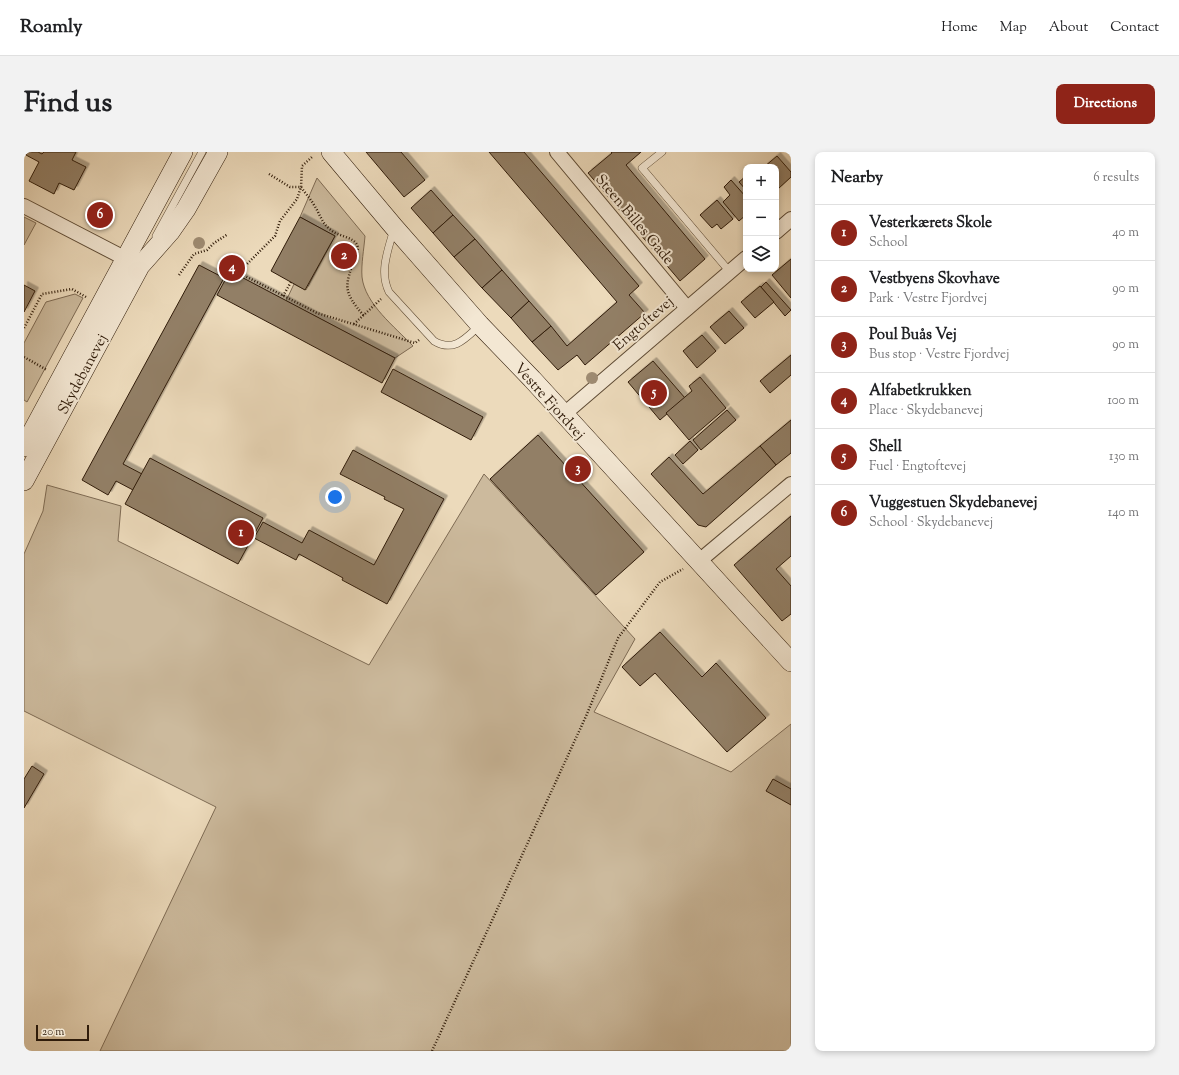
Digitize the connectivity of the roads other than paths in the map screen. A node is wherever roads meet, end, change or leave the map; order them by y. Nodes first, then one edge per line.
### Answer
1 (183, 152) edge
2 (202, 152) edge
3 (218, 152) edge
4 (332, 152) edge
5 (557, 152) edge
6 (662, 152) edge
7 (24, 206) edge
8 (791, 219) edge
9 (394, 227) junction
10 (779, 229) edge
11 (743, 261) edge
12 (132, 263) junction
13 (730, 272) junction
14 (687, 308) junction
15 (480, 325) junction
16 (563, 415) junction
17 (32, 441) edge
18 (24, 481) edge
19 (791, 484) edge
20 (698, 562) junction
21 (791, 662) edge

1 - 12 street, Skydebanevej
2 - 12 lane
3 - 12 street, Skydebanevej
4 - 9 street, Vestre Fjordvej
5 - 14 street, Steen Billes Gade
6 - 13 lane
7 - 12 street
8 - 10 street
9 - 15 street, Vestre Fjordvej
9 - 15 lane
11 - 13 street, Engtoftevej
12 - 17 street, Skydebanevej
12 - 17 street, Skydebanevej
13 - 14 street, Engtoftevej
14 - 16 street, Engtoftevej
15 - 16 street, Vestre Fjordvej
16 - 20 street, Vestre Fjordvej
17 - 18 street, Skydebanevej
19 - 20 street
20 - 21 street, Vestre Fjordvej

